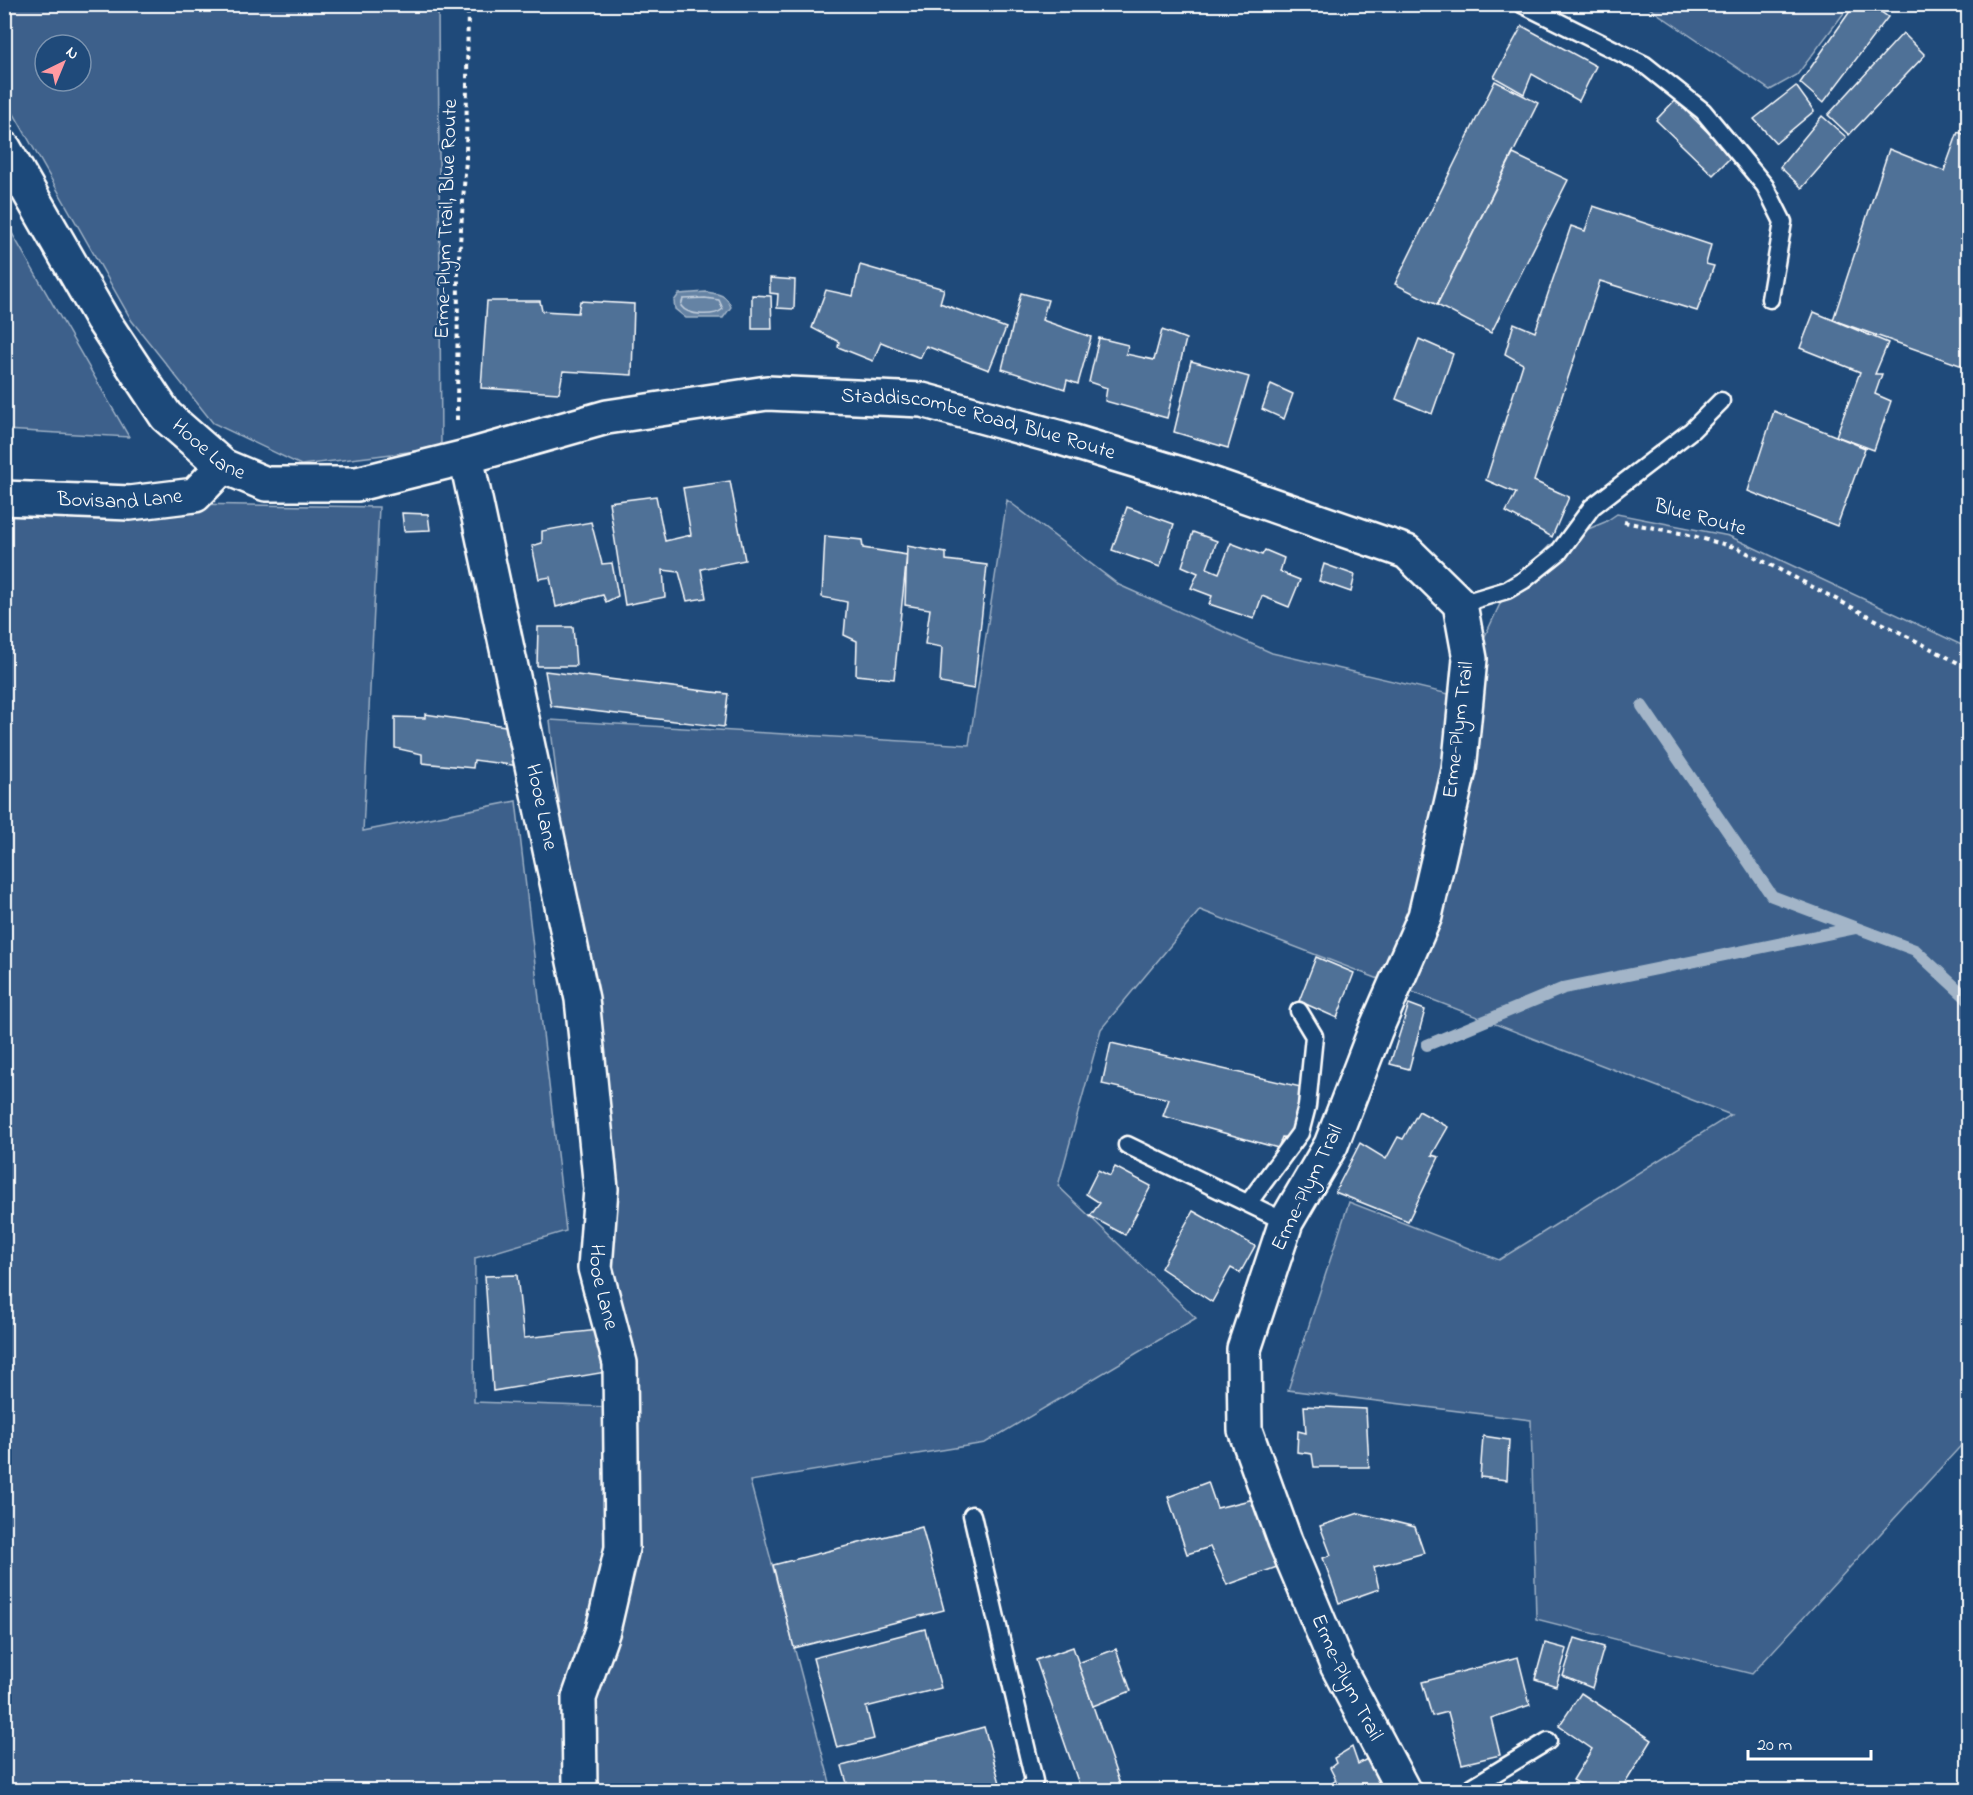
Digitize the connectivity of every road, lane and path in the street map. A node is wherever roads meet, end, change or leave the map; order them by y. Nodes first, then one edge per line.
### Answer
1 (468, 4) edge
2 (1522, 4) edge
3 (4, 148) edge
4 (1770, 300) dead end
5 (1721, 402) dead end
6 (457, 422) dead end
7 (466, 457) junction
8 (223, 466) junction
9 (4, 498) edge
10 (1583, 520) junction
11 (1460, 604) junction
12 (1968, 668) edge
13 (1299, 1011) dead end
14 (1127, 1145) dead end
15 (1248, 1202) junction
16 (1287, 1222) junction
17 (972, 1515) dead end
18 (1548, 1741) dead end
19 (580, 1791) edge
20 (1028, 1791) edge
21 (1403, 1791) edge
22 (1467, 1791) edge

1 - 6 path, Erme-Plym Trail, Blue Route
2 - 4 lane
3 - 8 street, Hooe Lane
5 - 10 lane
7 - 8 street, Hooe Lane
7 - 11 street, Staddiscombe Road, Blue Route
7 - 19 street, Hooe Lane
8 - 9 street, Bovisand Lane
10 - 11 lane
10 - 12 path, Blue Route
11 - 16 street, Erme-Plym Trail
13 - 15 lane
14 - 15 lane
15 - 16 lane
16 - 21 street, Erme-Plym Trail
17 - 20 lane
18 - 22 lane

